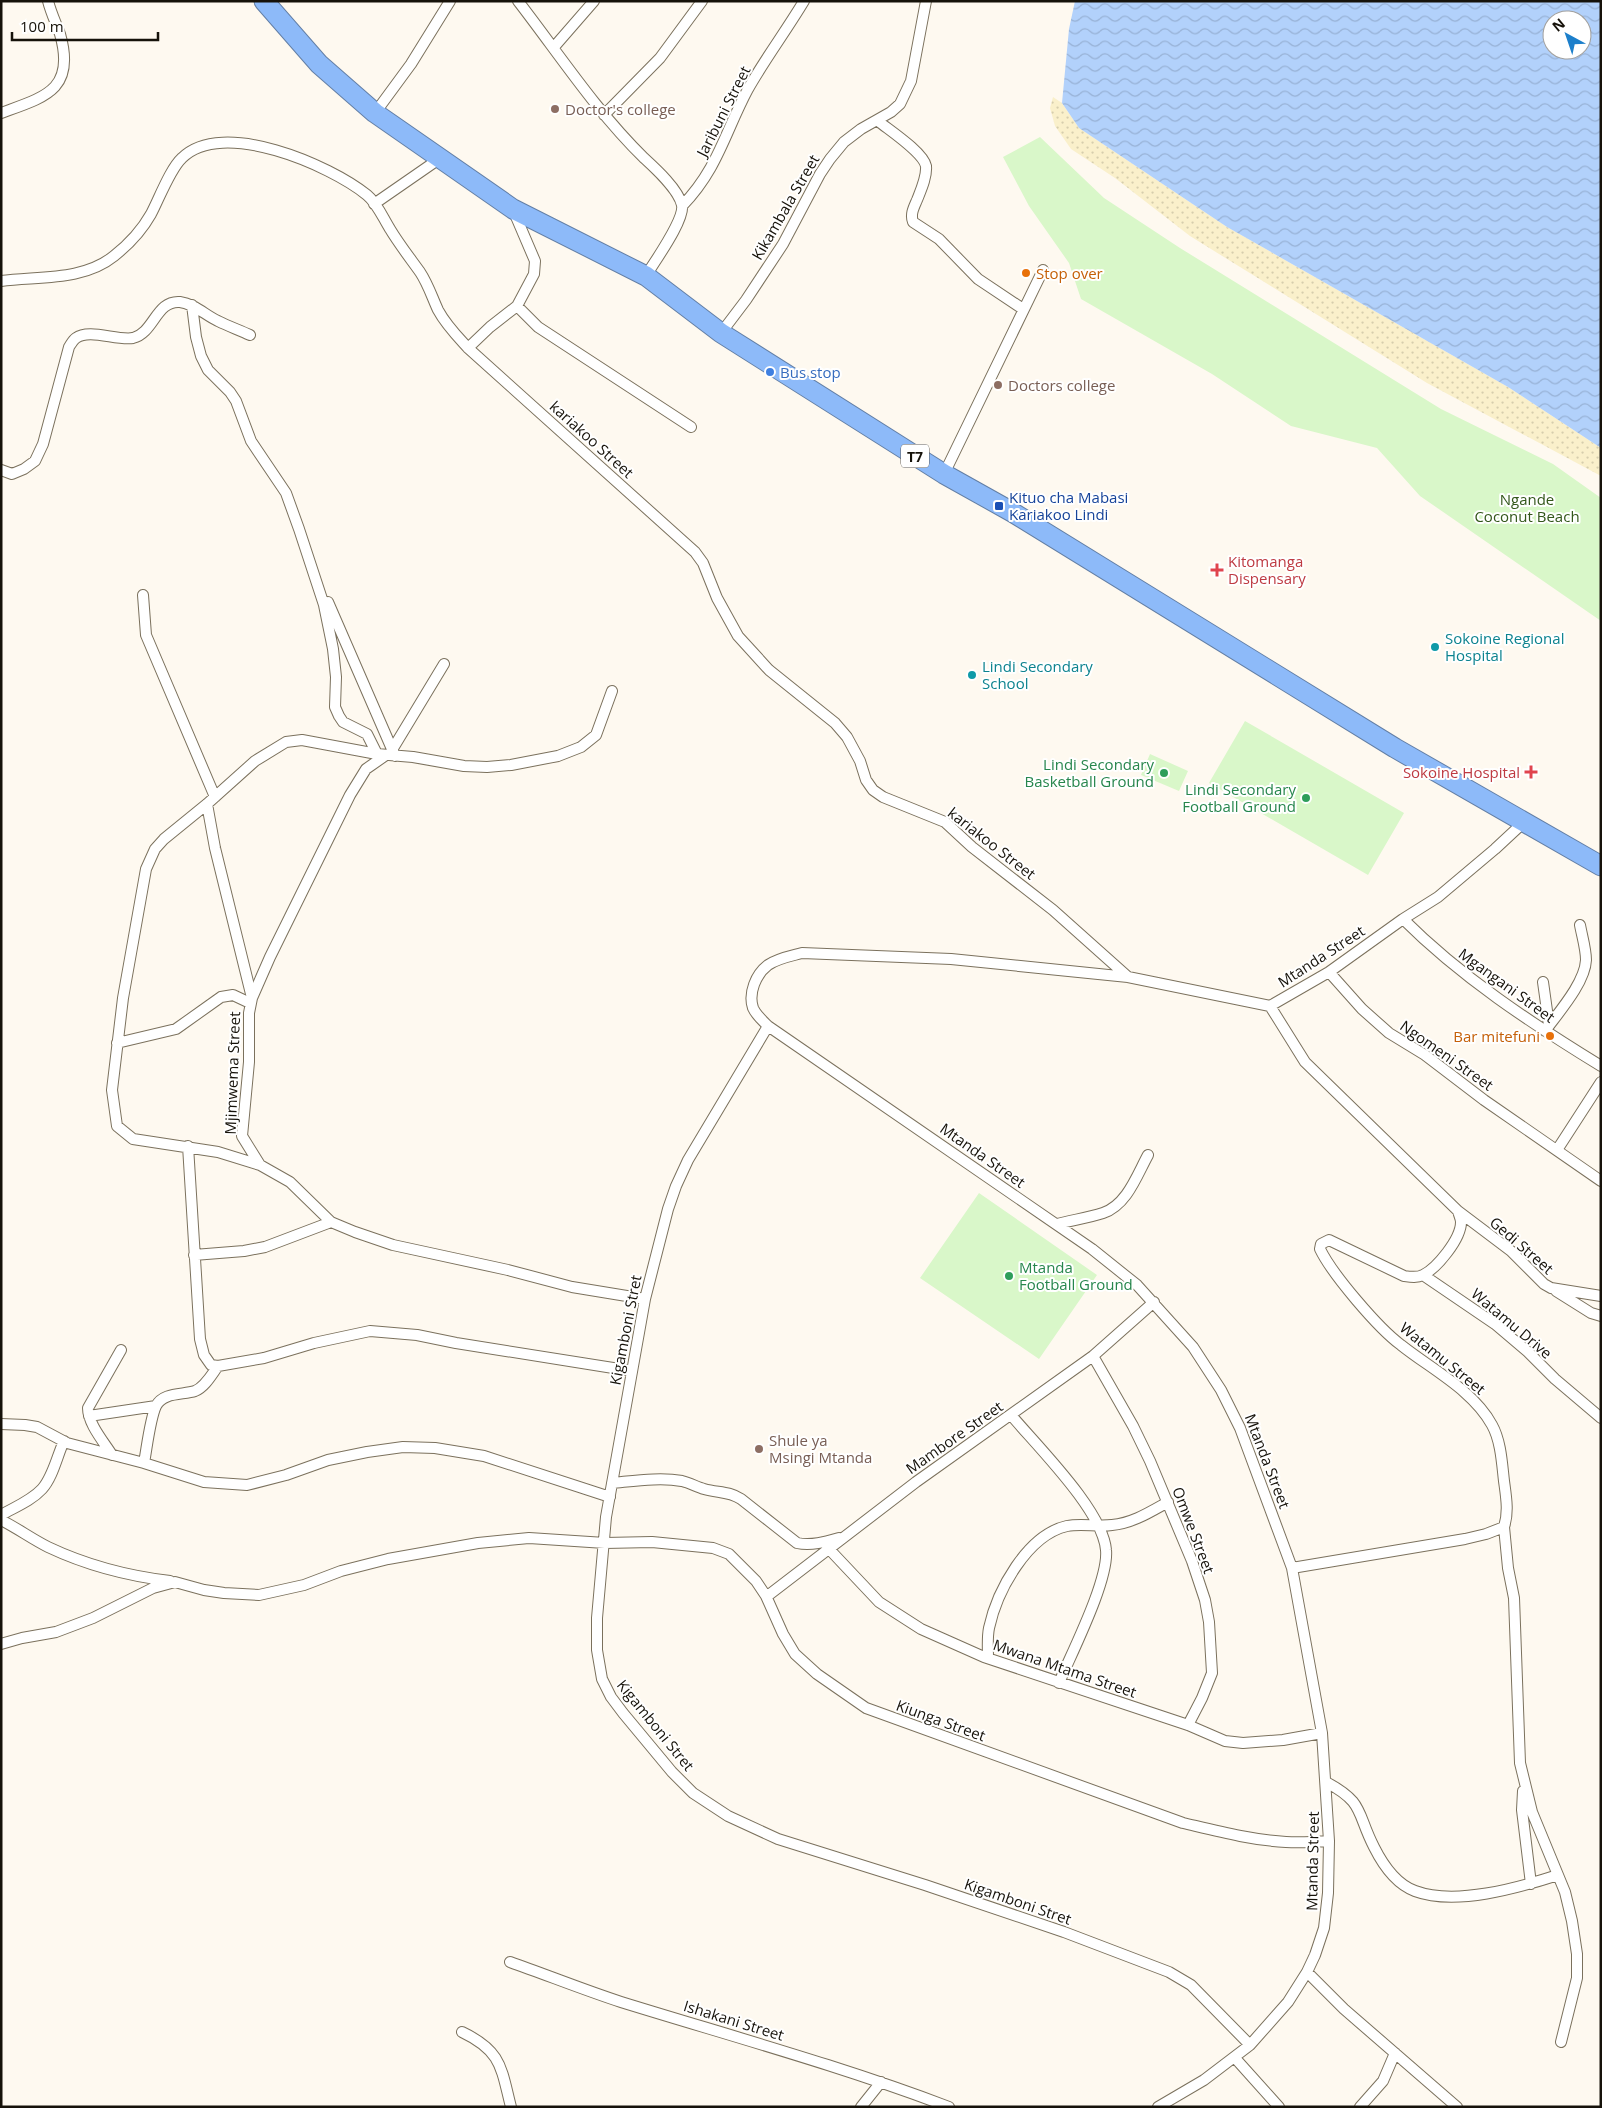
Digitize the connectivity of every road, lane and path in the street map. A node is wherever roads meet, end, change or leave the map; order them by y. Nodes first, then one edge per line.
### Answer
1 (48, 1) edge
2 (264, 1) edge
3 (450, 1) edge
4 (518, 1) edge
5 (594, 1) edge
6 (702, 1) edge
7 (804, 1) edge
8 (926, 1) edge
9 (554, 47) junction
10 (375, 113) junction
11 (1, 114) edge
12 (604, 115) junction
13 (878, 121) junction
14 (438, 159) junction
15 (374, 204) junction
16 (682, 206) junction
17 (513, 209) junction
18 (1043, 270) dead end
19 (646, 276) junction
20 (1, 281) edge
21 (192, 305) junction
22 (517, 306) junction
23 (1023, 309) junction
24 (721, 333) junction
25 (250, 334) dead end
26 (468, 348) junction
27 (690, 427) dead end
28 (1, 470) edge
29 (944, 474) junction
30 (309, 559) junction
31 (143, 595) dead end
32 (444, 664) dead end
33 (612, 691) dead end
34 (388, 754) junction
35 (215, 797) junction
36 (207, 804) junction
37 (1523, 823) junction
38 (1601, 866) edge
39 (1403, 920) junction
40 (1580, 925) dead end
41 (1329, 972) junction
42 (1128, 977) junction
43 (1543, 982) dead end
44 (251, 1001) junction
45 (1270, 1006) junction
46 (768, 1026) junction
47 (1547, 1028) junction
48 (117, 1043) junction
49 (1601, 1066) edge
50 (1601, 1082) edge
51 (188, 1146) junction
52 (1557, 1150) junction
53 (1148, 1155) dead end
54 (260, 1165) junction
55 (1601, 1181) edge
56 (1458, 1212) junction
57 (331, 1222) junction
58 (1057, 1224) junction
59 (194, 1254) junction
60 (1423, 1275) junction
61 (1550, 1288) junction
62 (1601, 1296) edge
63 (645, 1299) junction
64 (1154, 1302) junction
65 (1601, 1316) edge
66 (121, 1350) dead end
67 (1093, 1356) junction
68 (218, 1366) junction
69 (632, 1371) junction
70 (156, 1406) junction
71 (1011, 1415) junction
72 (89, 1416) junction
73 (1601, 1418) edge
74 (1, 1424) edge
75 (64, 1441) junction
76 (112, 1455) junction
77 (144, 1463) junction
78 (612, 1483) junction
79 (610, 1497) junction
80 (1168, 1502) junction
81 (1, 1515) edge
82 (1, 1520) edge
83 (1099, 1526) junction
84 (1504, 1527) junction
85 (844, 1537) junction
86 (605, 1543) junction
87 (829, 1549) junction
88 (1292, 1568) junction
89 (175, 1582) junction
90 (770, 1594) dead end
91 (1, 1644) edge
92 (988, 1658) junction
93 (1059, 1682) junction
94 (1188, 1725) junction
95 (1322, 1733) junction
96 (1326, 1782) junction
97 (1524, 1785) junction
98 (1329, 1841) junction
99 (1558, 1875) junction
100 (1531, 1884) junction
101 (510, 1962) dead end
102 (1307, 1972) junction
103 (462, 2032) dead end
104 (1561, 2042) dead end
105 (1250, 2045) junction
106 (1395, 2053) junction
107 (1234, 2058) junction
108 (881, 2082) junction
109 (511, 2107) edge
110 (861, 2107) edge
111 (949, 2107) edge
112 (1158, 2107) edge
113 (1279, 2107) edge
114 (1360, 2107) edge
115 (1457, 2107) edge

1 - 11 street
2 - 10 highway, T7
3 - 10 street
4 - 9 street
5 - 9 street
6 - 12 street
7 - 16 street, Jaribuni Street
8 - 13 street, Kikambala Street
9 - 12 street
10 - 14 highway, T7
12 - 16 street
13 - 23 street
13 - 24 street, Kikambala Street
14 - 15 street
14 - 17 highway, T7
15 - 20 street, kariakoo Street
15 - 26 street, kariakoo Street
16 - 19 street
17 - 19 highway, T7
17 - 22 street
18 - 23 street
19 - 24 highway, T7
21 - 25 street
21 - 28 street
21 - 30 street
22 - 26 street
22 - 27 street
23 - 29 street
24 - 29 highway, T7
26 - 42 street, kariakoo Street
29 - 37 highway, T7
30 - 34 street
30 - 34 street
31 - 35 street
32 - 34 street
33 - 34 street
34 - 35 street
34 - 44 street, Mjimwema Street
35 - 36 street
36 - 44 street
36 - 48 street
37 - 38 highway, T7
37 - 39 street, Mtanda Street
39 - 41 street, Mtanda Street
39 - 47 street, Mgangani Street
40 - 47 street
41 - 45 street, Mtanda Street
41 - 52 street, Ngomeni Street
42 - 45 street, Mtanda Street
42 - 46 street, Mtanda Street
43 - 47 street
44 - 48 street
44 - 54 street, Mjimwema Street
45 - 56 street
46 - 58 street, Mtanda Street
46 - 63 street, Kigamboni Stret
47 - 49 street, Mgangani Street
48 - 51 street
50 - 52 street
51 - 54 street
51 - 59 street
52 - 55 street, Ngomeni Street
53 - 58 street
54 - 57 street, Mjimwema Street
56 - 60 street
56 - 61 street, Gedi Street
57 - 59 street
57 - 63 street, Mjimwema Street
58 - 64 street, Mtanda Street
59 - 68 street
60 - 73 street, Watamu Drive
60 - 84 street, Watamu Street
61 - 62 street, Gedi Street
61 - 65 street
63 - 69 street, Kigamboni Stret
64 - 67 street, Mambore Street
64 - 88 street, Mtanda Street
66 - 72 street
67 - 71 street, Mambore Street
67 - 80 street, Omwe Street
68 - 69 street
68 - 70 street
69 - 78 street, Kigamboni Stret
70 - 72 street
70 - 77 street
71 - 83 street
71 - 85 street, Mambore Street
72 - 76 street
74 - 75 street
75 - 76 street
75 - 81 street
76 - 77 street
77 - 79 street
78 - 79 street, Kigamboni Stret
78 - 85 street
79 - 86 street, Kigamboni Stret
80 - 83 street
80 - 94 street, Omwe Street
82 - 89 street, Kiunga Street
83 - 92 street
83 - 93 street
84 - 88 street
84 - 97 street
85 - 87 street, Mambore Street
86 - 89 street, Kiunga Street
86 - 98 street, Kiunga Street
86 - 105 street, Kigamboni Stret
87 - 90 street, Mambore Street
87 - 92 street, Mwana Mtama Street
88 - 95 street, Mtanda Street
89 - 91 street
92 - 93 street, Mwana Mtama Street
93 - 94 street, Mwana Mtama Street
94 - 95 street, Mwana Mtama Street
95 - 96 street, Mtanda Street
96 - 98 street, Mtanda Street
96 - 100 street
97 - 99 street
97 - 100 street
98 - 102 street, Mtanda Street
99 - 100 street
99 - 104 street
101 - 108 street, Ishakani Street
102 - 105 street, Mtanda Street
102 - 106 street
103 - 109 street
105 - 107 street, Mtanda Street
106 - 114 street
106 - 115 street
107 - 112 street, Mtanda Street
107 - 113 street
108 - 110 street
108 - 111 street, Ishakani Street

